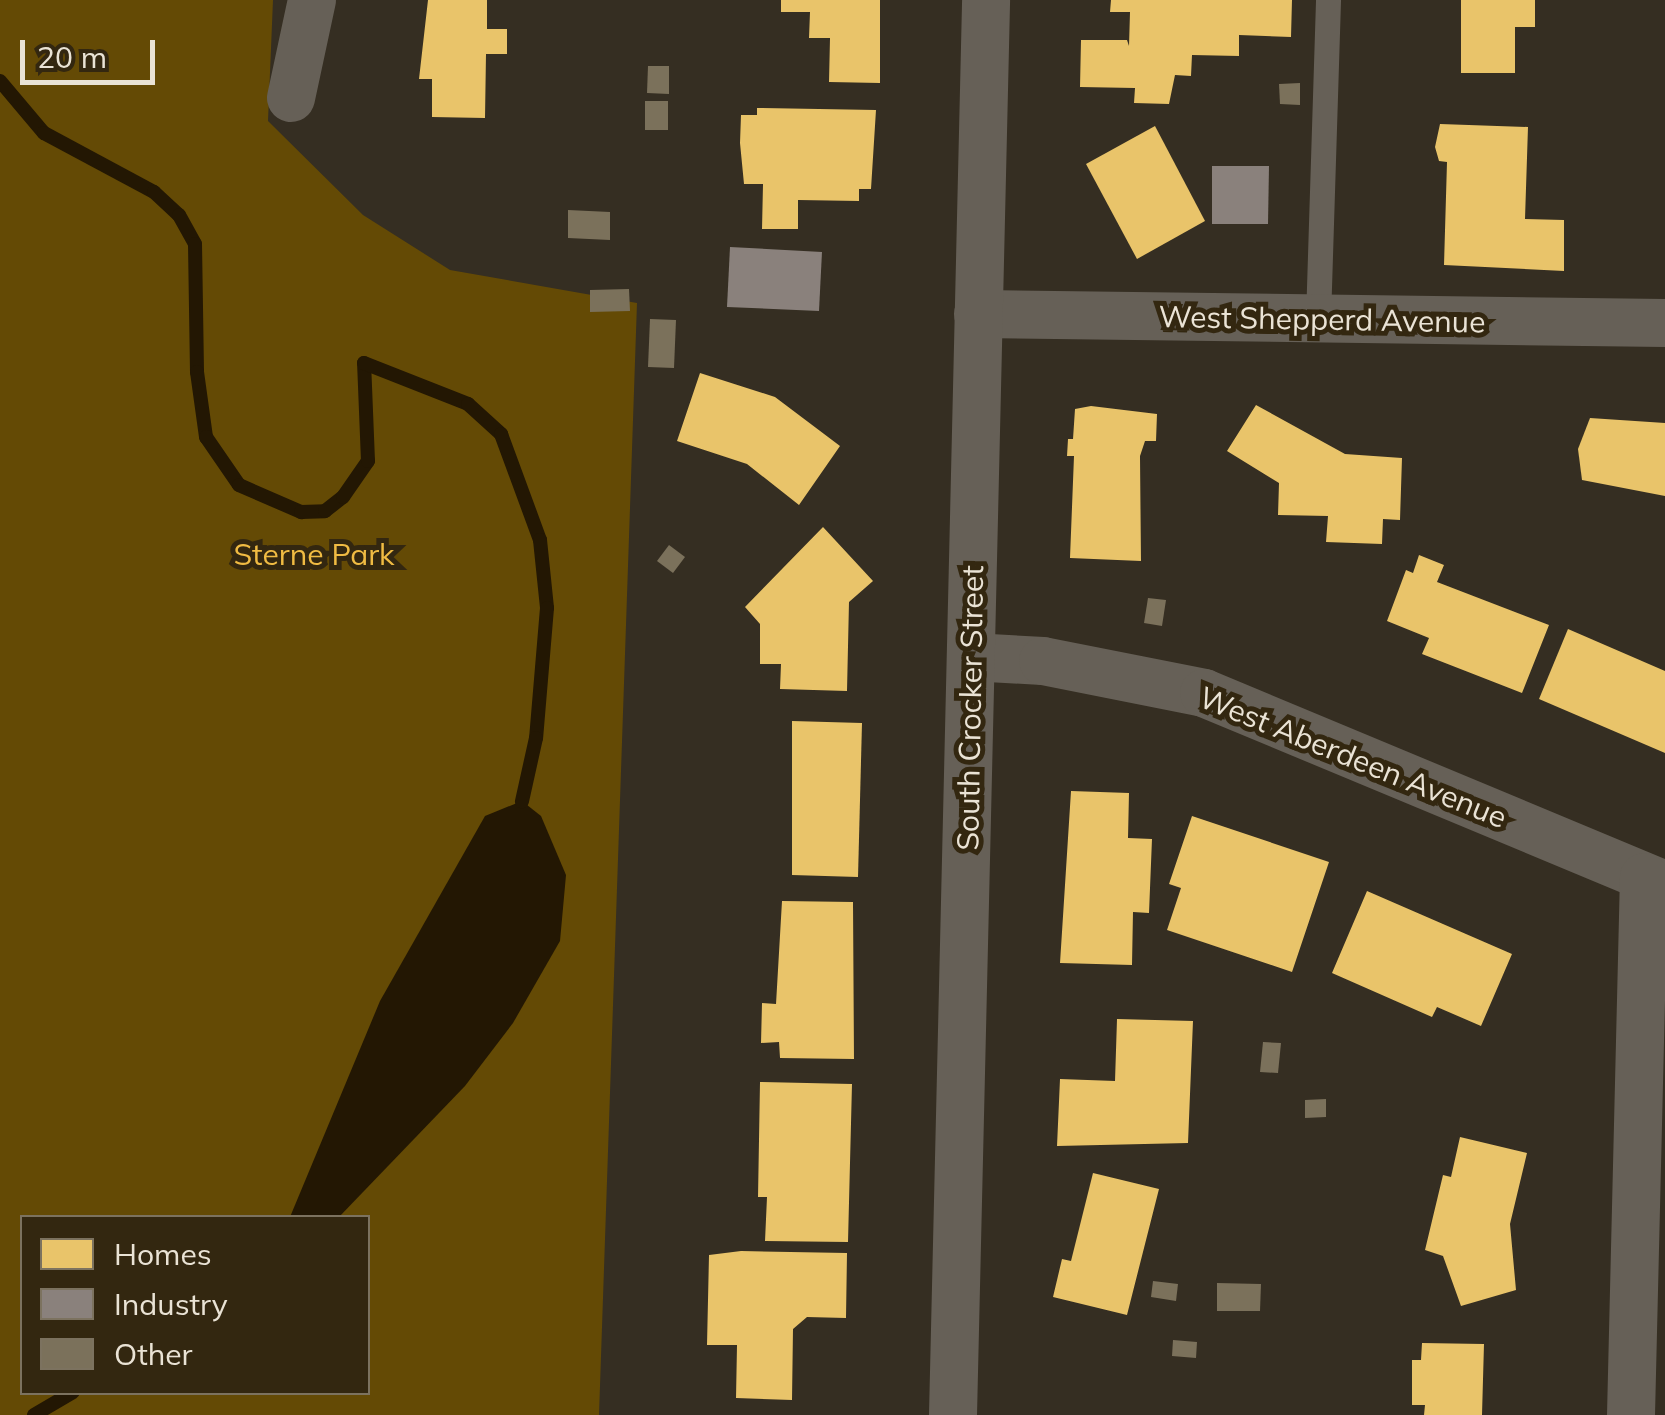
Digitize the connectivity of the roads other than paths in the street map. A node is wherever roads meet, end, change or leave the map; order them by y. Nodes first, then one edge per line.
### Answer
1 (312, 0) edge
2 (986, 0) edge
3 (1328, 0) edge
4 (292, 98) dead end
5 (978, 314) junction
6 (1318, 319) junction
7 (1665, 323) edge
8 (971, 657) junction
9 (1654, 881) edge
10 (953, 1415) edge
11 (1631, 1415) edge

1 - 4 street
2 - 5 street, South Crocker Street
3 - 6 lane
5 - 6 street, West Shepperd Avenue
5 - 8 street, South Crocker Street
6 - 7 street, West Shepperd Avenue
8 - 9 street, West Aberdeen Avenue
8 - 10 street, South Crocker Street
9 - 11 street

